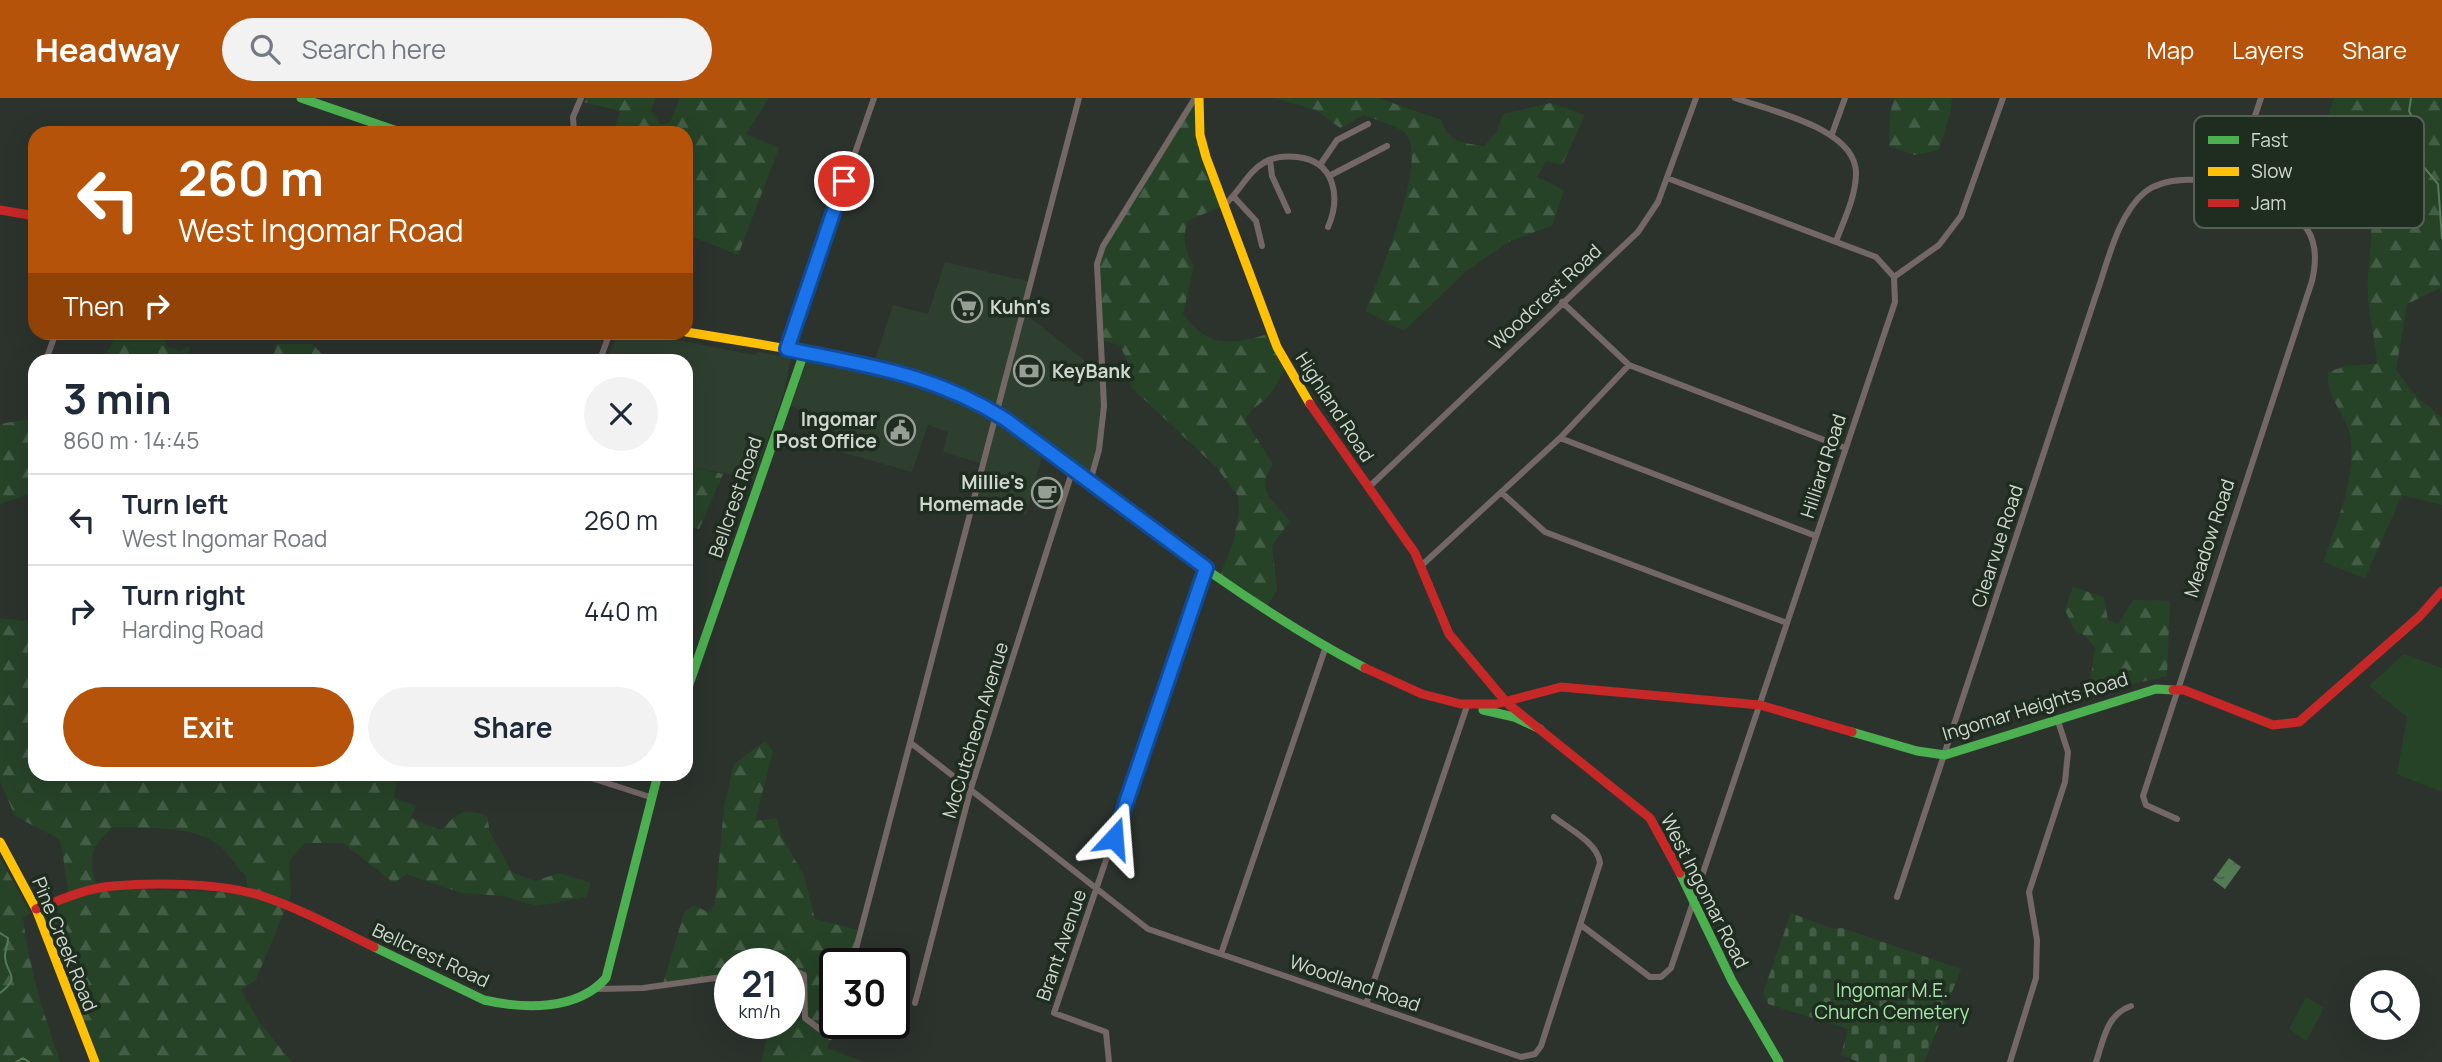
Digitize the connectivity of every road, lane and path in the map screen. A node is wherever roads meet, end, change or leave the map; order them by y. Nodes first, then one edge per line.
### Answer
1 (300, 98) edge
2 (581, 98) edge
3 (874, 98) edge
4 (1079, 98) edge
5 (1197, 98) edge
6 (1696, 98) edge
7 (1735, 98) edge
8 (1845, 98) edge
9 (2003, 98) edge
10 (2261, 98) edge
11 (2255, 116) edge
12 (1368, 124) dead end
13 (382, 126) edge
14 (574, 126) edge
15 (1832, 135) junction
16 (1387, 146) dead end
17 (1269, 160) junction
18 (1320, 165) junction
19 (1329, 176) junction
20 (1667, 178) junction
21 (2194, 178) edge
22 (1234, 197) junction
23 (1224, 205) junction
24 (0, 210) edge
25 (1288, 211) dead end
26 (28, 215) edge
27 (1328, 227) dead end
28 (2306, 228) edge
29 (1836, 240) junction
30 (1262, 246) dead end
31 (1894, 277) junction
32 (1562, 302) junction
33 (693, 332) edge
34 (787, 349) junction
35 (804, 353) junction
36 (1629, 365) junction
37 (996, 413) junction
38 (1560, 438) junction
39 (1845, 448) junction
40 (1073, 469) junction
41 (1090, 482) junction
42 (1368, 488) junction
43 (1502, 494) junction
44 (1816, 537) junction
45 (1421, 566) junction
46 (1206, 568) junction
47 (2442, 591) edge
48 (1787, 623) junction
49 (1325, 649) junction
50 (693, 673) edge
51 (2176, 688) junction
52 (1507, 703) junction
53 (1760, 705) junction
54 (1467, 706) junction
55 (2058, 721) junction
56 (1540, 729) junction
57 (911, 743) junction
58 (1945, 755) junction
59 (601, 781) edge
60 (656, 781) edge
61 (971, 788) junction
62 (650, 797) junction
63 (1554, 817) dead end
64 (2178, 819) dead end
65 (0, 842) edge
66 (1097, 888) junction
67 (1897, 897) dead end
68 (1694, 901) junction
69 (36, 909) junction
70 (1581, 925) junction
71 (856, 948) edge
72 (1221, 954) junction
73 (714, 978) edge
74 (599, 989) junction
75 (915, 1003) dead end
76 (1366, 1004) junction
77 (2131, 1006) dead end
78 (805, 1018) edge
79 (819, 1029) edge
80 (1535, 1054) junction
81 (95, 1062) edge
82 (1109, 1062) edge
83 (1539, 1062) edge
84 (1779, 1062) edge
85 (2010, 1062) edge
86 (2096, 1062) edge

1 - 13 street
2 - 14 street
3 - 34 street
4 - 37 street
5 - 23 street, Highland Road
5 - 41 street
6 - 20 street, Woodcrest Road
7 - 15 street
8 - 15 street
9 - 31 street
10 - 11 street
12 - 18 street
15 - 29 street
16 - 19 street
17 - 18 street
17 - 22 street
17 - 25 street
18 - 19 street
19 - 27 street
20 - 29 street
20 - 32 street, Woodcrest Road
21 - 58 street, Clearvue Road
22 - 23 street
22 - 30 street
23 - 42 street, Highland Road
24 - 26 street
28 - 51 street, Meadow Road
29 - 31 street
31 - 39 street, Hilliard Road
32 - 36 street
32 - 42 street, Woodcrest Road
33 - 34 street
34 - 35 street
35 - 37 street
35 - 50 street, Bellcrest Road
36 - 38 street
36 - 39 street
37 - 40 street
37 - 57 street
38 - 43 street
38 - 44 street
39 - 44 street, Hilliard Road
40 - 41 street
40 - 61 street, McCutcheon Avenue
41 - 46 street
42 - 45 street, Highland Road
43 - 45 street
43 - 48 street
44 - 48 street, Hilliard Road
45 - 52 street, Highland Road
46 - 49 street
46 - 66 street, Brant Avenue
47 - 51 street, Ingomar Heights Road
48 - 53 street, Hilliard Road
49 - 54 street
49 - 72 street
51 - 55 street, Ingomar Heights Road
51 - 64 street, Meadow Road
52 - 53 street, Ingomar Heights Road
52 - 54 street
52 - 56 street, West Ingomar Road
53 - 58 street, Ingomar Heights Road
53 - 68 street, Hilliard Road
54 - 56 street
54 - 76 street
55 - 58 street, Ingomar Heights Road
55 - 85 street
56 - 68 street, West Ingomar Road
57 - 61 street, Woodland Road
57 - 71 street
58 - 67 street, Clearvue Road
59 - 62 street
60 - 62 street
61 - 66 street, Woodland Road
61 - 75 street, McCutcheon Avenue
62 - 74 street
63 - 70 street
65 - 69 street, Pine Creek Road
66 - 72 street, Woodland Road
66 - 82 street, Brant Avenue
68 - 70 street
68 - 84 street, West Ingomar Road
69 - 74 street, Bellcrest Road
69 - 81 street, Pine Creek Road
70 - 80 street
72 - 76 street, Woodland Road
73 - 74 street
76 - 80 street, Woodland Road
77 - 86 street
78 - 79 street
80 - 83 street

